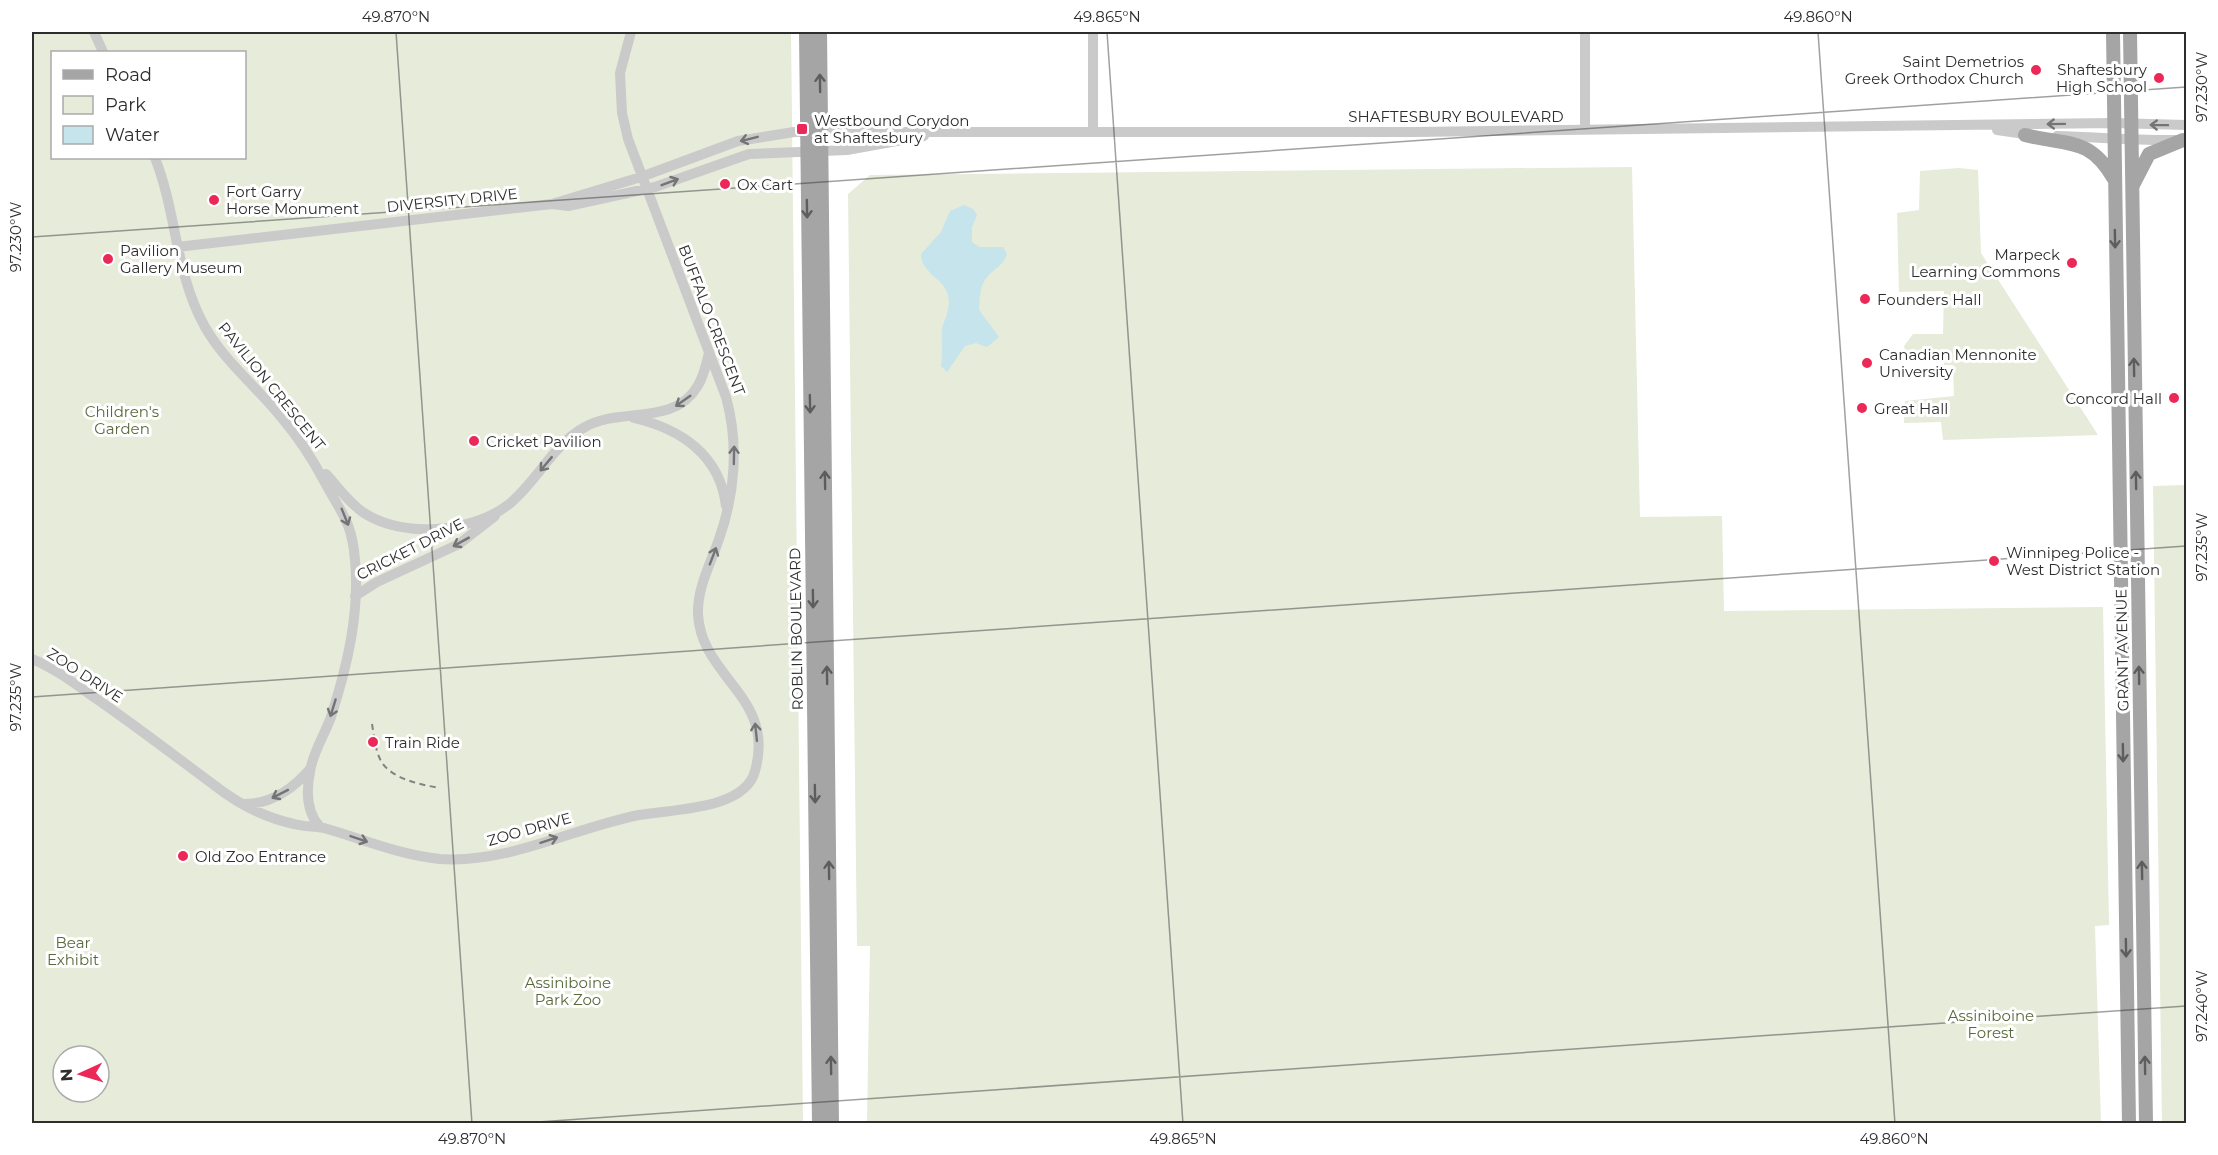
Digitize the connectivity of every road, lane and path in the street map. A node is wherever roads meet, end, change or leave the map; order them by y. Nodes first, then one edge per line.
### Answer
1 (631, 32) edge
2 (806, 32) edge
3 (820, 32) edge
4 (1093, 32) edge
5 (1585, 32) edge
6 (2113, 32) edge
7 (2130, 32) edge
8 (93, 33) edge
9 (102, 51) edge
10 (2114, 123) junction
11 (2132, 124) junction
12 (2187, 125) edge
13 (1973, 126) junction
14 (1585, 130) junction
15 (1093, 131) junction
16 (939, 133) junction
17 (807, 134) junction
18 (821, 134) junction
19 (2025, 135) junction
20 (2115, 138) junction
21 (2185, 139) edge
22 (2130, 141) junction
23 (807, 150) junction
24 (821, 150) junction
25 (155, 159) edge
26 (641, 177) junction
27 (2115, 181) junction
28 (646, 189) junction
29 (2131, 189) junction
30 (552, 204) junction
31 (177, 247) junction
32 (709, 352) junction
33 (630, 416) junction
34 (318, 466) junction
35 (507, 506) junction
36 (727, 512) junction
37 (355, 596) junction
38 (32, 659) edge
39 (310, 769) junction
40 (244, 804) junction
41 (320, 827) junction
42 (819, 1124) edge
43 (832, 1124) edge
44 (2129, 1124) edge
45 (2146, 1124) edge

1 - 26 street, BUFFALO CRESCENT
2 - 17 main road, ROBLIN BOULEVARD
18 -> 3 main road, ROBLIN BOULEVARD
4 - 15 street
5 - 14 street
6 - 10 main road, GRANT AVENUE
7 - 11 main road, GRANT AVENUE
8 - 9 street
10 - 11 street, SHAFTESBURY BOULEVARD
10 -> 13 street, SHAFTESBURY BOULEVARD
10 - 20 main road, GRANT AVENUE
12 -> 11 street, SHAFTESBURY BOULEVARD
11 - 22 main road, GRANT AVENUE
13 - 14 street, SHAFTESBURY BOULEVARD
13 - 19 street, SHAFTESBURY BOULEVARD
14 - 15 street, SHAFTESBURY BOULEVARD
15 - 16 street, SHAFTESBURY BOULEVARD
16 - 18 street, SHAFTESBURY BOULEVARD
16 - 24 street, SHAFTESBURY BOULEVARD
17 - 18 street, SHAFTESBURY BOULEVARD
17 - 23 main road, ROBLIN BOULEVARD
17 -> 26 street, DIVERSITY DRIVE
18 - 24 main road, ROBLIN BOULEVARD
19 - 20 street, SHAFTESBURY BOULEVARD
19 - 27 main road
20 - 22 street, SHAFTESBURY BOULEVARD
20 - 27 main road, GRANT AVENUE
21 - 22 street, SHAFTESBURY BOULEVARD
21 - 29 main road
22 - 29 main road, GRANT AVENUE
23 - 24 street, SHAFTESBURY BOULEVARD
28 -> 23 street, DIVERSITY DRIVE
23 -> 42 main road, ROBLIN BOULEVARD
43 -> 24 main road, ROBLIN BOULEVARD
25 - 31 street, PAVILION CRESCENT
26 - 28 street, BUFFALO CRESCENT
26 - 30 street, DIVERSITY DRIVE
27 -> 44 main road, GRANT AVENUE
28 - 30 street, DIVERSITY DRIVE
28 - 32 street, BUFFALO CRESCENT
45 -> 29 main road, GRANT AVENUE
30 - 31 street, DIVERSITY DRIVE
31 - 34 street, PAVILION CRESCENT
32 -> 33 street, CRICKET DRIVE
36 -> 32 street, BUFFALO CRESCENT
33 -> 35 street, CRICKET DRIVE
33 - 36 street, CRICKET DRIVE
34 - 35 street, CRICKET DRIVE
34 -> 37 street, PAVILION CRESCENT
35 -> 37 street, CRICKET DRIVE
41 -> 36 street, ZOO DRIVE
37 -> 39 street, PAVILION CRESCENT
38 - 40 street, ZOO DRIVE
39 -> 40 street, PAVILION CRESCENT
39 - 41 street, PAVILION CRESCENT
40 - 41 street, ZOO DRIVE

